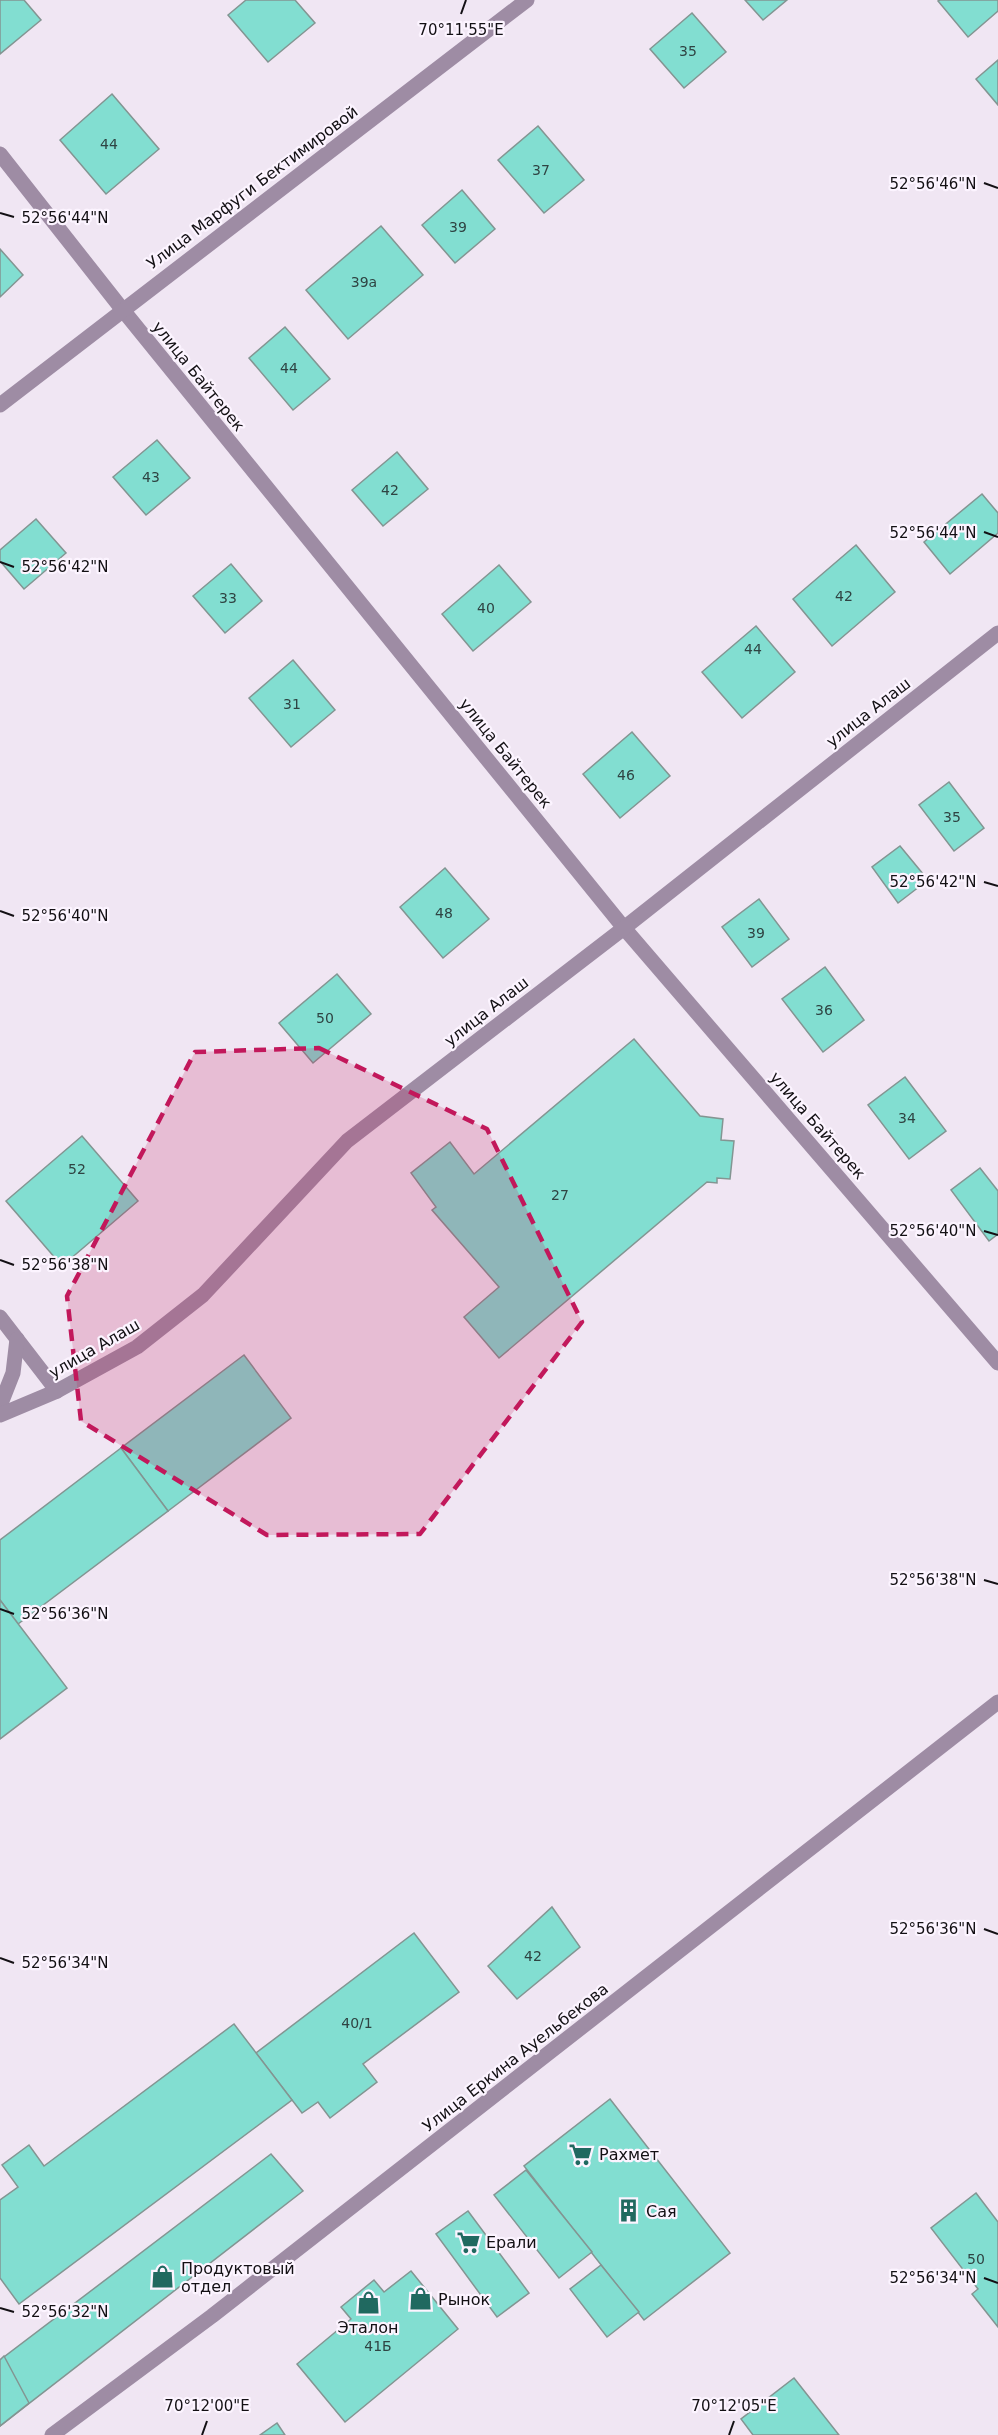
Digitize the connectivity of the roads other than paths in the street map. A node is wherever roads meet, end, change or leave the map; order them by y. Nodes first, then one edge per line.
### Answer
1 (527, 0) edge
2 (0, 154) edge
3 (122, 309) junction
4 (0, 405) edge
5 (998, 633) edge
6 (624, 928) junction
7 (0, 1317) edge
8 (17, 1339) junction
9 (998, 1363) edge
10 (57, 1391) junction
11 (0, 1406) edge
12 (0, 1415) edge
13 (998, 1702) edge
14 (52, 2435) edge

1 - 3 street, Улица Марфуги Бектимировой
2 - 3 street, улица Байтерек
3 - 4 street, Улица Марфуги Бектимировой
3 - 6 street, улица Байтерек
5 - 6 street, улица Алаш
6 - 9 street, улица Байтерек
6 - 10 street, улица Алаш
7 - 8 street
8 - 10 street
8 - 11 street
10 - 12 street, улица Алаш
13 - 14 street, Улица Еркина Ауельбекова

